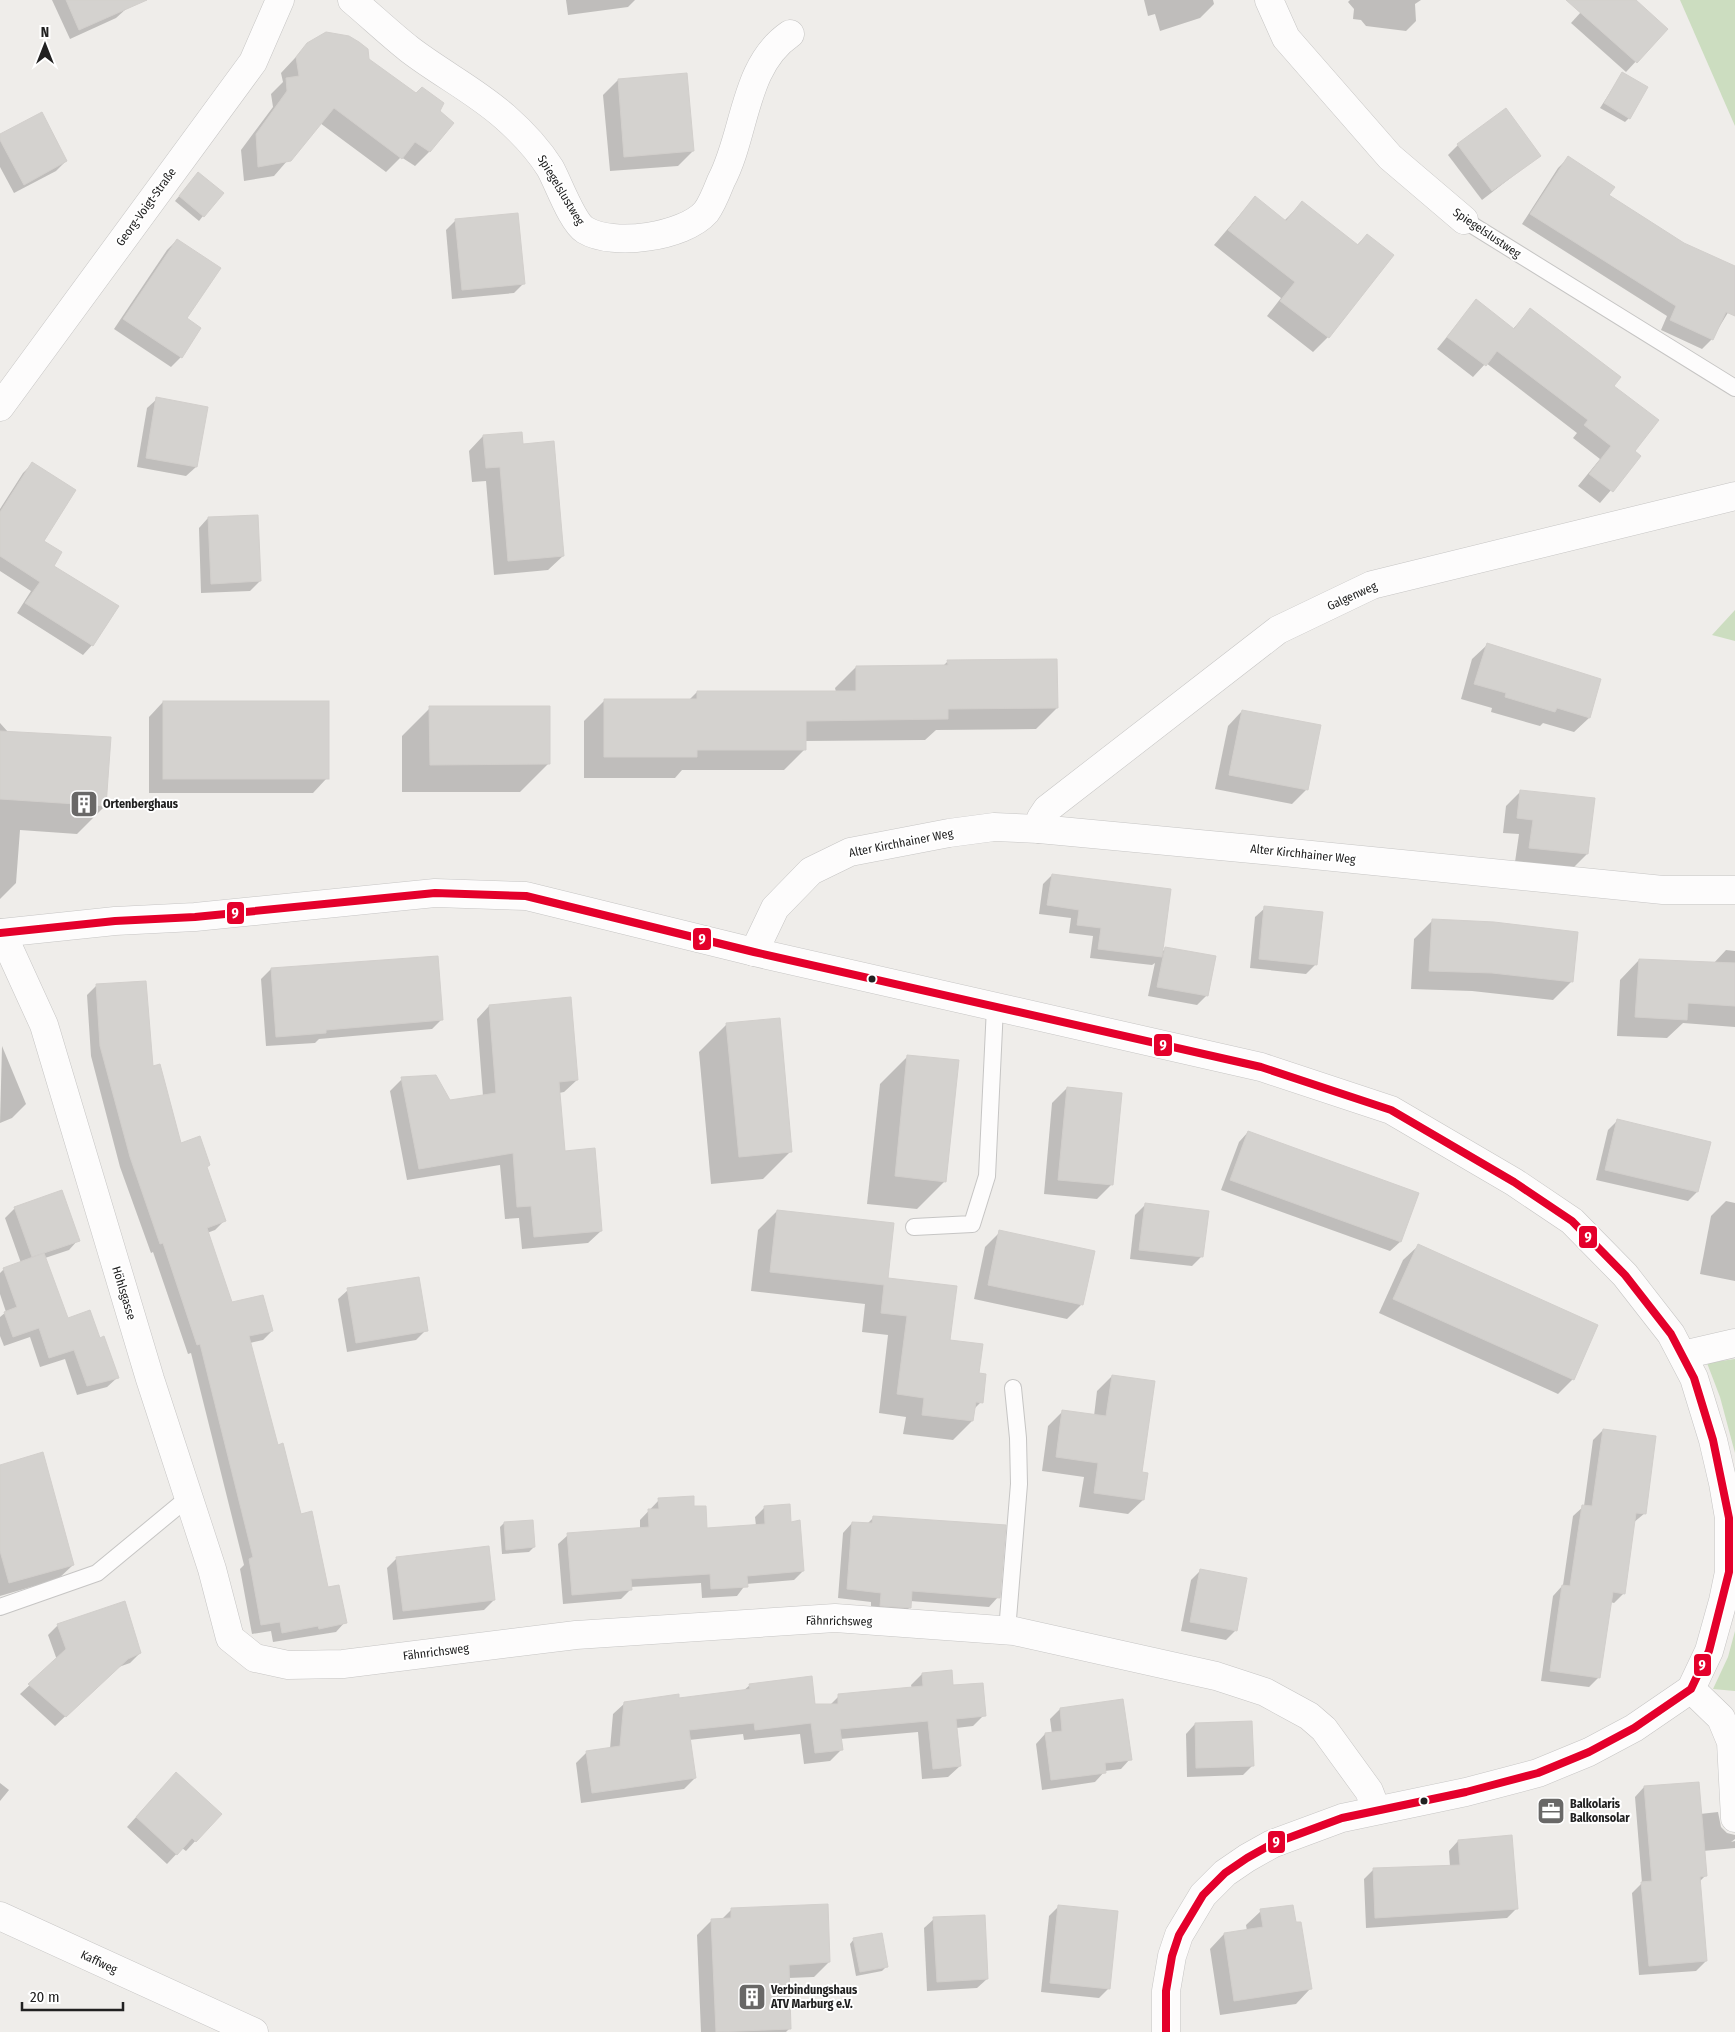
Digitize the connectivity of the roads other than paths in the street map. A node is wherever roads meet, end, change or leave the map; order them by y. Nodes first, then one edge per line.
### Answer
1 (280, 0) edge
2 (352, 0) edge
3 (1269, 0) edge
4 (790, 34) dead end
5 (1464, 220) joint
6 (1735, 388) edge
7 (0, 407) edge
8 (1735, 496) edge
9 (1039, 829) junction
10 (1735, 890) edge
11 (1, 933) edge
12 (754, 952) junction
13 (995, 1007) junction
14 (914, 1227) dead end
15 (1735, 1343) edge
16 (1683, 1355) junction
17 (1013, 1388) dead end
18 (189, 1497) junction
19 (0, 1607) edge
20 (1007, 1631) junction
21 (245, 1652) joint
22 (1691, 1689) junction
23 (1376, 1809) junction
24 (1735, 1818) edge
25 (0, 1916) edge
26 (254, 2032) edge
27 (1166, 2032) edge

1 - 7 street, Georg-Voigt-Straße
2 - 4 street, Spiegelslustweg
3 - 5 street, Spiegelslustweg
5 - 6 lane, Spiegelslustweg
8 - 9 street, Galgenweg
9 - 10 street, Alter Kirchhainer Weg
9 - 12 street, Alter Kirchhainer Weg
11 - 12 street
11 - 18 street, Höhlsgasse
12 - 13 street
13 - 14 lane
13 - 16 street
15 - 16 street
16 - 22 street
17 - 20 lane
18 - 19 lane
18 - 21 street, Höhlsgasse
20 - 21 street, Fähnrichsweg
20 - 23 street, Fähnrichsweg
22 - 23 street
22 - 24 street
23 - 27 street
25 - 26 street, Kaffweg

